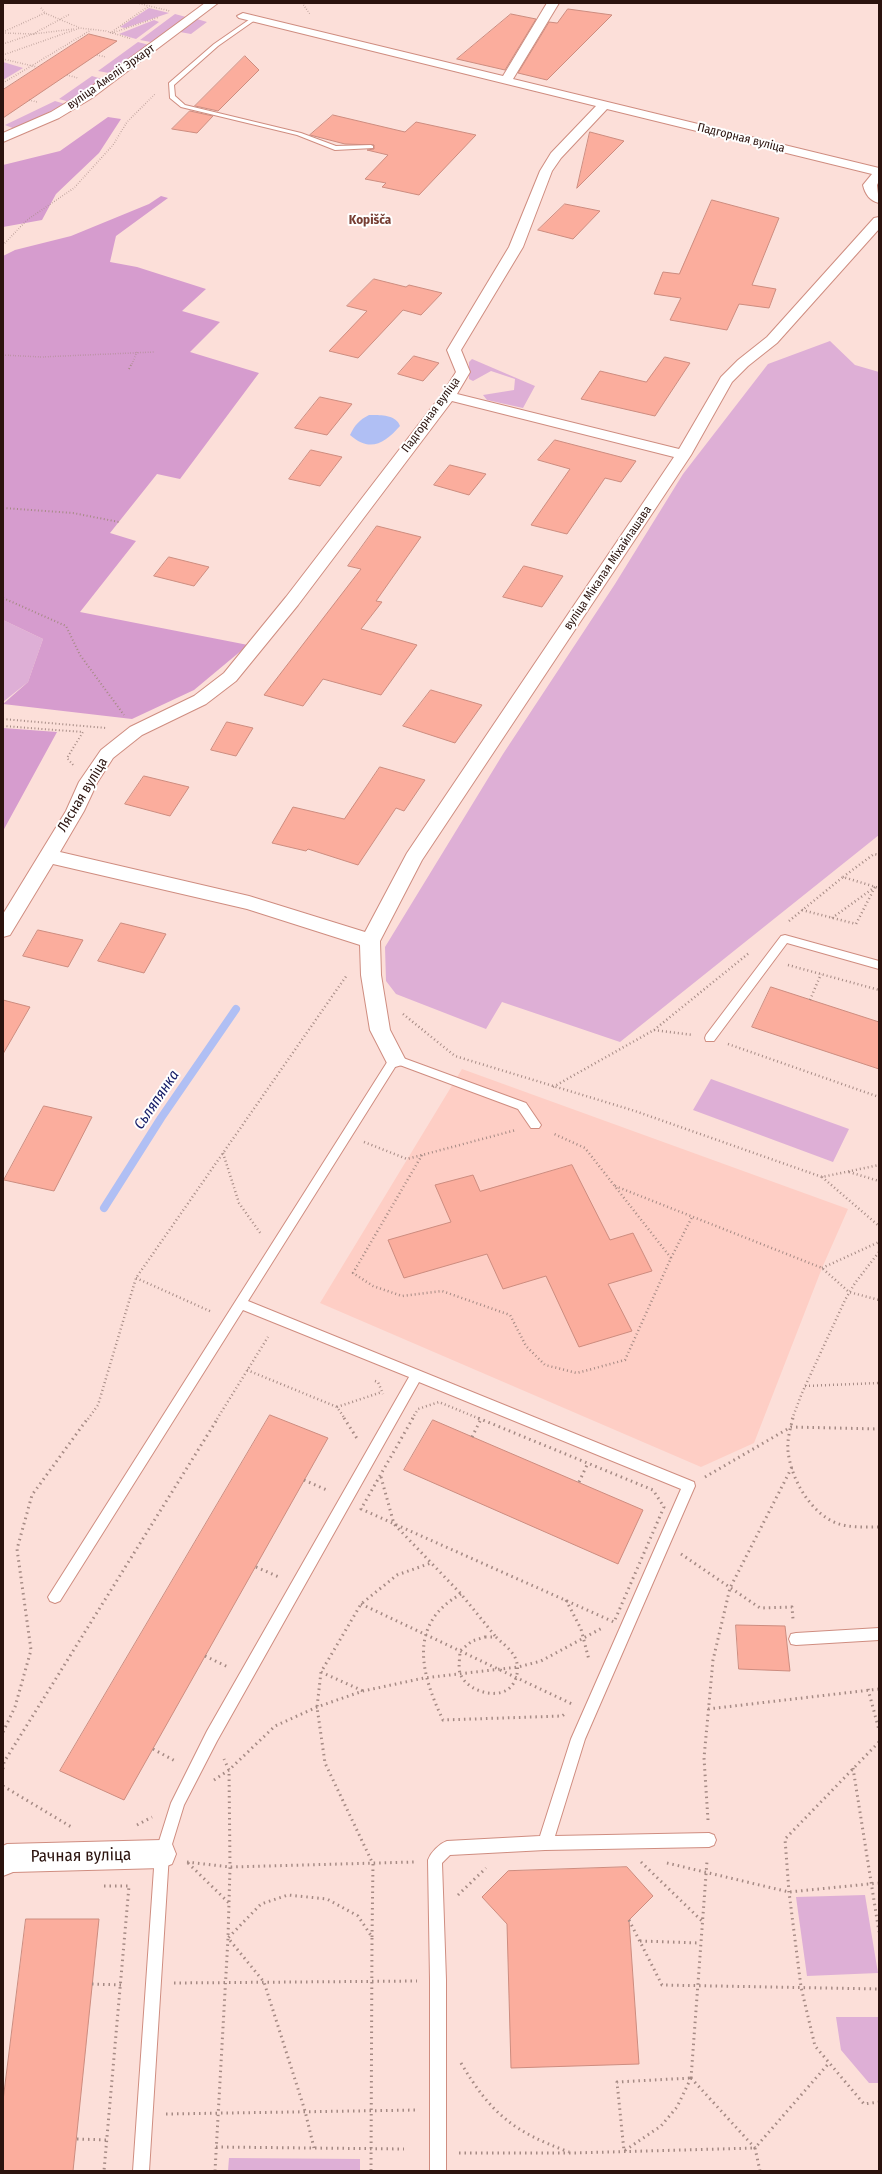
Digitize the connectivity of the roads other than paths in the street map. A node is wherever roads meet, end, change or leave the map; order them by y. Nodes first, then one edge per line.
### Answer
1 (553, 3) edge
2 (208, 4) edge
3 (248, 18) joint
4 (506, 81) junction
5 (604, 104) junction
6 (3, 138) edge
7 (371, 147) dead end
8 (879, 172) edge
9 (879, 176) edge
10 (879, 199) edge
11 (879, 221) edge
12 (448, 396) junction
13 (683, 455) junction
14 (200, 700) joint
15 (47, 856) junction
16 (3, 930) edge
17 (370, 941) junction
18 (879, 965) edge
19 (710, 1038) road end
20 (395, 1059) junction
21 (535, 1125) road end
22 (240, 1303) junction
23 (416, 1376) junction
24 (55, 1597) dead end
25 (879, 1634) edge
26 (796, 1639) road end
27 (709, 1840) road end
28 (545, 1843) junction
29 (175, 1854) junction
30 (3, 1862) edge
31 (141, 2171) edge
32 (438, 2171) edge

1 - 4 street
2 - 6 street, вуліца Амеліі Эрхарт
3 - 4 street, Падгорная вуліца
3 - 7 lane
4 - 5 street, Падгорная вуліца
5 - 8 street, Падгорная вуліца
5 - 12 street, Падгорная вуліца
9 - 10 street
11 - 13 street, вуліца Мікалая Міхайлашава
12 - 13 street
12 - 14 street, Падгорная вуліца
13 - 17 street, вуліца Мікалая Міхайлашава
14 - 15 street, Лясная вуліца
15 - 16 street, Лясная вуліца
15 - 17 street
17 - 20 street
18 - 19 lane
20 - 21 lane
20 - 22 lane
22 - 23 lane
22 - 24 lane
23 - 28 lane
23 - 29 lane
25 - 26 lane
27 - 28 lane
28 - 32 lane
29 - 30 street, Рачная вуліца
29 - 31 lane

